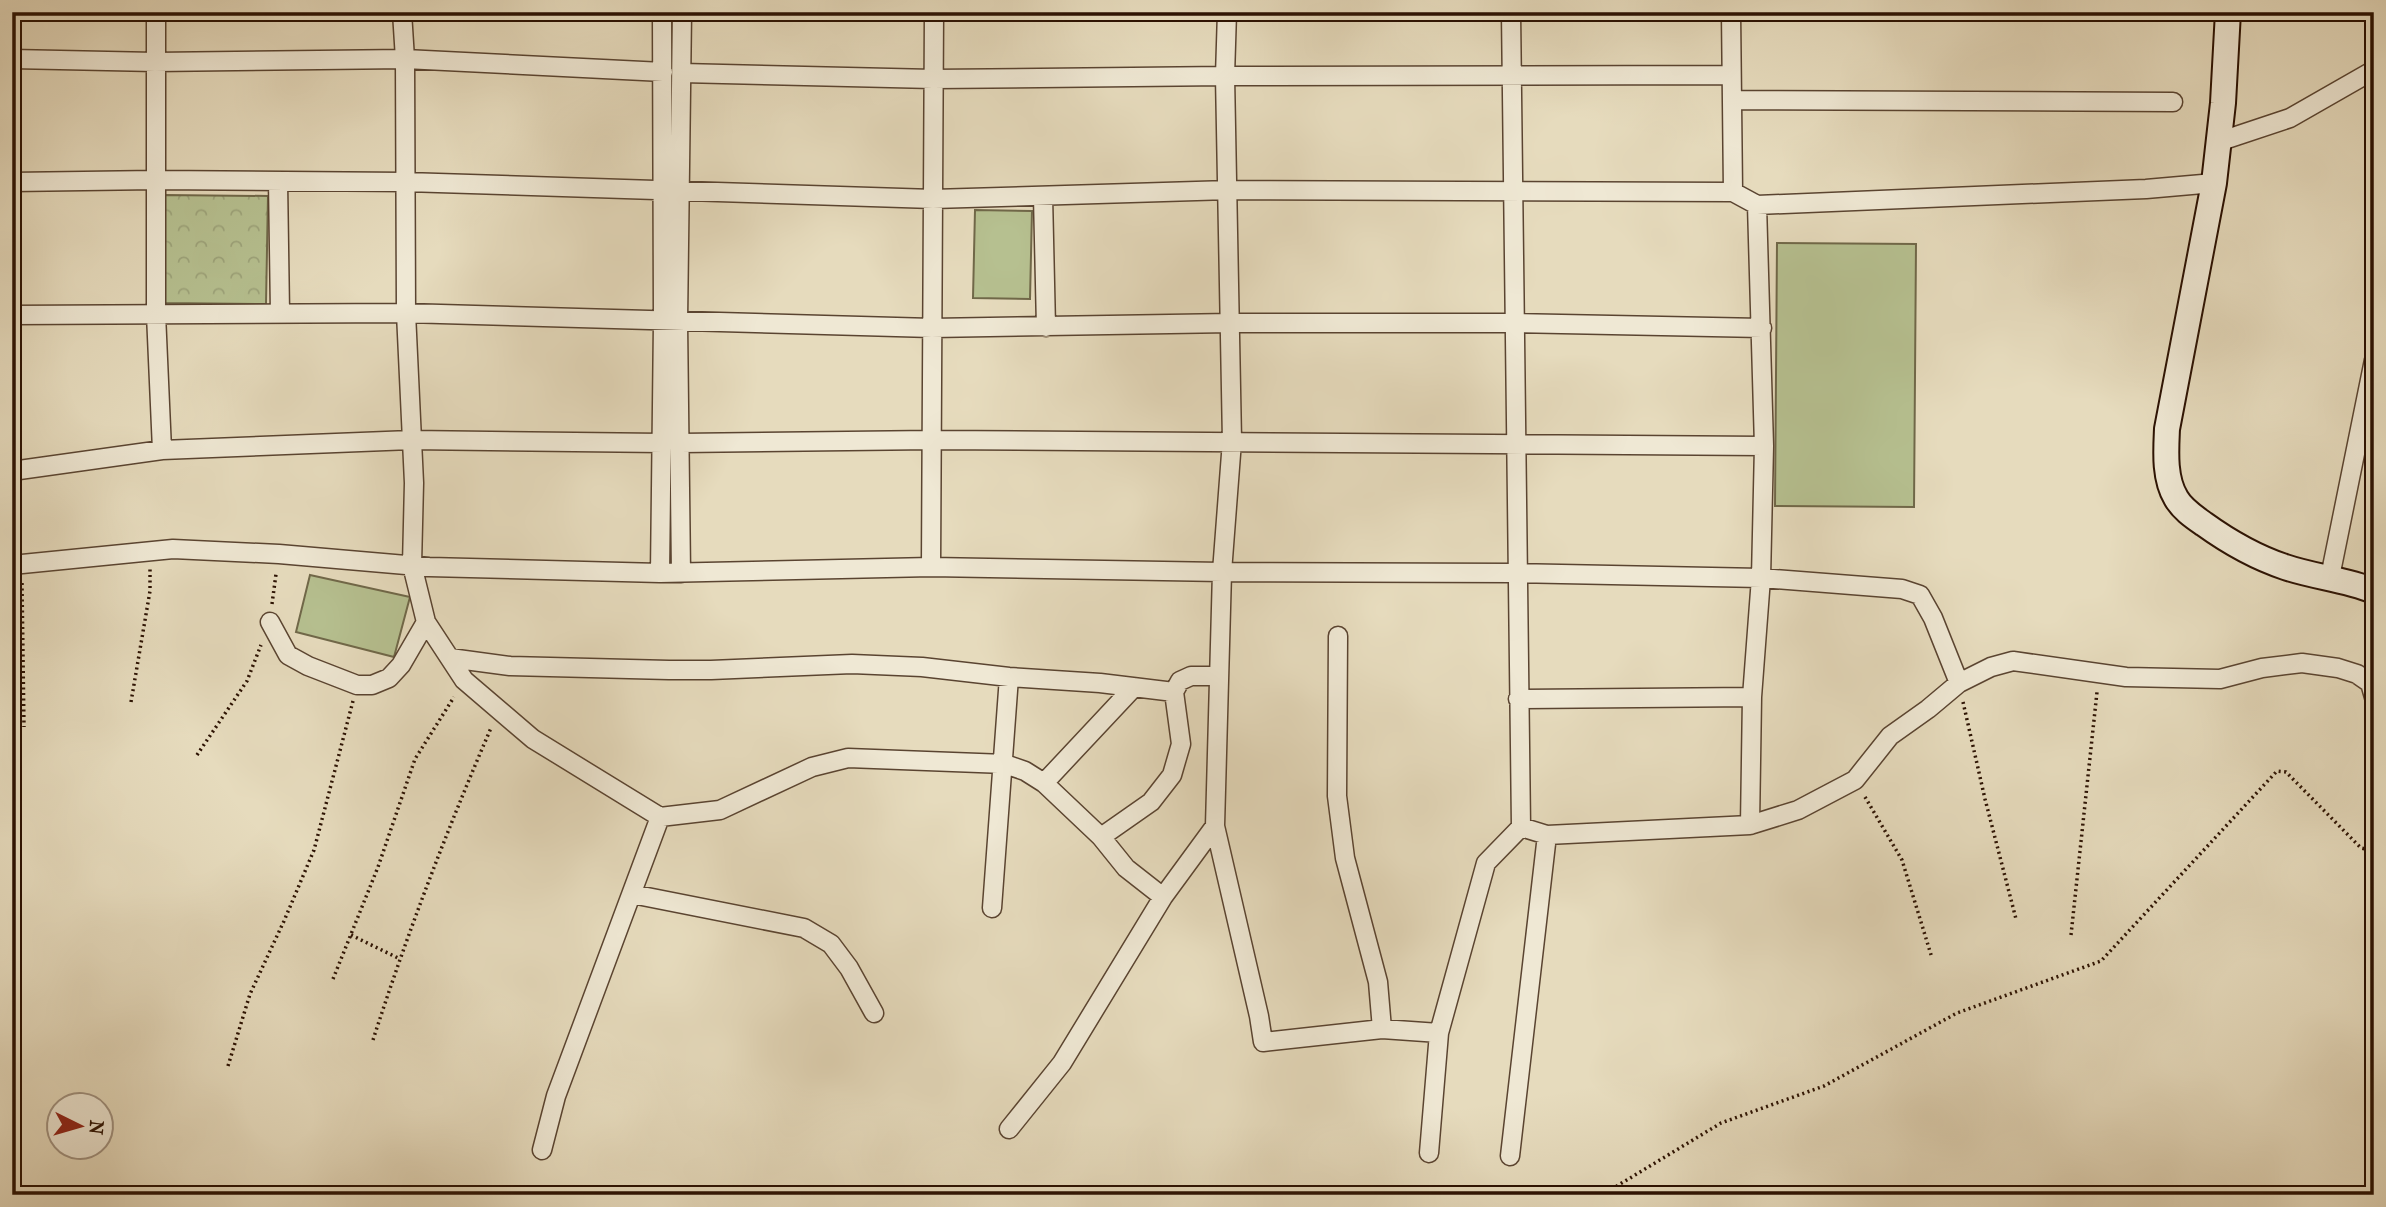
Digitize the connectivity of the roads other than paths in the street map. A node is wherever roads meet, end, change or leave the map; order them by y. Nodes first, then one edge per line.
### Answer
1 (156, 12) edge
2 (402, 12) edge
3 (662, 12) edge
4 (682, 12) edge
5 (933, 12) edge
6 (1227, 12) edge
7 (1511, 12) edge
8 (1731, 12) edge
9 (2228, 12) edge
10 (405, 59) junction
11 (12, 60) edge
12 (155, 62) junction
13 (2374, 70) edge
14 (663, 72) junction
15 (682, 73) junction
16 (1731, 75) junction
17 (1225, 76) junction
18 (1512, 76) junction
19 (933, 79) junction
20 (1732, 100) junction
21 (2173, 102) dead end
22 (2218, 142) junction
23 (155, 180) junction
24 (278, 181) junction
25 (12, 182) edge
26 (406, 182) junction
27 (2214, 183) junction
28 (1229, 190) junction
29 (1513, 190) junction
30 (671, 192) junction
31 (1733, 192) junction
32 (1043, 196) junction
33 (933, 199) junction
34 (1756, 205) junction
35 (281, 313) junction
36 (406, 313) junction
37 (156, 314) junction
38 (12, 315) edge
39 (671, 322) junction
40 (1231, 323) junction
41 (1513, 323) junction
42 (1046, 327) junction
43 (932, 328) junction
44 (1762, 328) junction
45 (2374, 360) edge
46 (2371, 389) edge
47 (932, 439) junction
48 (411, 440) junction
49 (1232, 441) junction
50 (663, 443) junction
51 (681, 443) junction
52 (1517, 445) junction
53 (1765, 446) junction
54 (162, 450) junction
55 (12, 471) edge
56 (17, 565) edge
57 (412, 565) junction
58 (930, 567) junction
59 (1222, 572) junction
60 (660, 573) junction
61 (681, 573) junction
62 (1516, 573) junction
63 (2330, 577) junction
64 (1761, 578) junction
65 (2374, 591) edge
66 (270, 622) road end
67 (426, 622) junction
68 (1338, 636) dead end
69 (450, 658) junction
70 (1219, 676) junction
71 (1009, 677) junction
72 (1959, 683) junction
73 (1134, 687) junction
74 (1174, 692) junction
75 (1752, 697) junction
76 (2374, 697) edge
77 (1518, 699) junction
78 (1004, 764) junction
79 (1044, 783) junction
80 (660, 817) junction
81 (1750, 825) junction
82 (1215, 826) junction
83 (1521, 827) junction
84 (1547, 835) junction
85 (1101, 837) junction
86 (632, 894) junction
87 (1163, 897) junction
88 (992, 908) dead end
89 (874, 1013) dead end
90 (1381, 1029) junction
91 (1438, 1033) junction
92 (1009, 1129) dead end
93 (542, 1150) dead end
94 (1429, 1153) dead end
95 (1510, 1156) dead end

1 - 12 street
2 - 10 street
3 - 14 street
4 - 15 street
5 - 19 street
6 - 17 street
7 - 18 street
8 - 16 street
9 - 22 street
10 - 12 street
10 - 14 street
10 - 26 street
11 - 12 street
12 - 23 street
13 - 22 street
14 - 30 street
15 - 19 street
15 - 30 street
16 - 18 street
16 - 20 street
17 - 18 street
17 - 19 street
17 - 28 street
18 - 29 street
19 - 33 street
20 - 21 street
20 - 31 street
22 - 27 street
23 - 24 street
23 - 25 street
23 - 37 street
24 - 26 street
24 - 35 street
26 - 30 street
26 - 36 street
27 - 34 street
27 - 63 street
28 - 29 street
28 - 32 street
28 - 40 street
29 - 31 street
29 - 41 street
30 - 33 street
30 - 39 street
31 - 34 street
32 - 33 street
32 - 42 street
33 - 43 street
34 - 44 street
35 - 36 street
35 - 37 street
36 - 39 street
36 - 48 street
37 - 38 street
37 - 54 street
39 - 43 street
39 - 50 street
39 - 51 street
40 - 41 street
40 - 42 street
40 - 49 street
41 - 44 street
41 - 52 street
42 - 43 street
43 - 47 street
44 - 53 street
45 - 46 street
46 - 63 street
47 - 49 street
47 - 51 street
47 - 58 street
48 - 50 street
48 - 54 street
48 - 57 street
49 - 52 street
49 - 59 street
50 - 60 street
51 - 61 street
52 - 53 street
52 - 62 street
53 - 64 street
54 - 55 street
56 - 57 street
57 - 60 street
57 - 67 street
58 - 59 street
58 - 61 street
59 - 62 street
59 - 70 street
60 - 61 street
62 - 64 street
62 - 77 street
63 - 65 street
64 - 72 street
64 - 75 street
66 - 67 street
67 - 69 street
68 - 90 street
69 - 71 street
69 - 80 street
70 - 74 street
70 - 82 street
71 - 73 street
71 - 78 street
72 - 76 street
72 - 81 street
73 - 74 street
73 - 79 street
74 - 85 street
75 - 77 street
75 - 81 street
77 - 83 street
78 - 79 street
78 - 80 street
78 - 88 street
79 - 85 street
80 - 86 street
81 - 84 street
82 - 87 street
82 - 90 street
83 - 84 street
83 - 91 street
84 - 95 street
85 - 87 street
86 - 89 street
86 - 93 street
87 - 92 street
90 - 91 street
91 - 94 street

